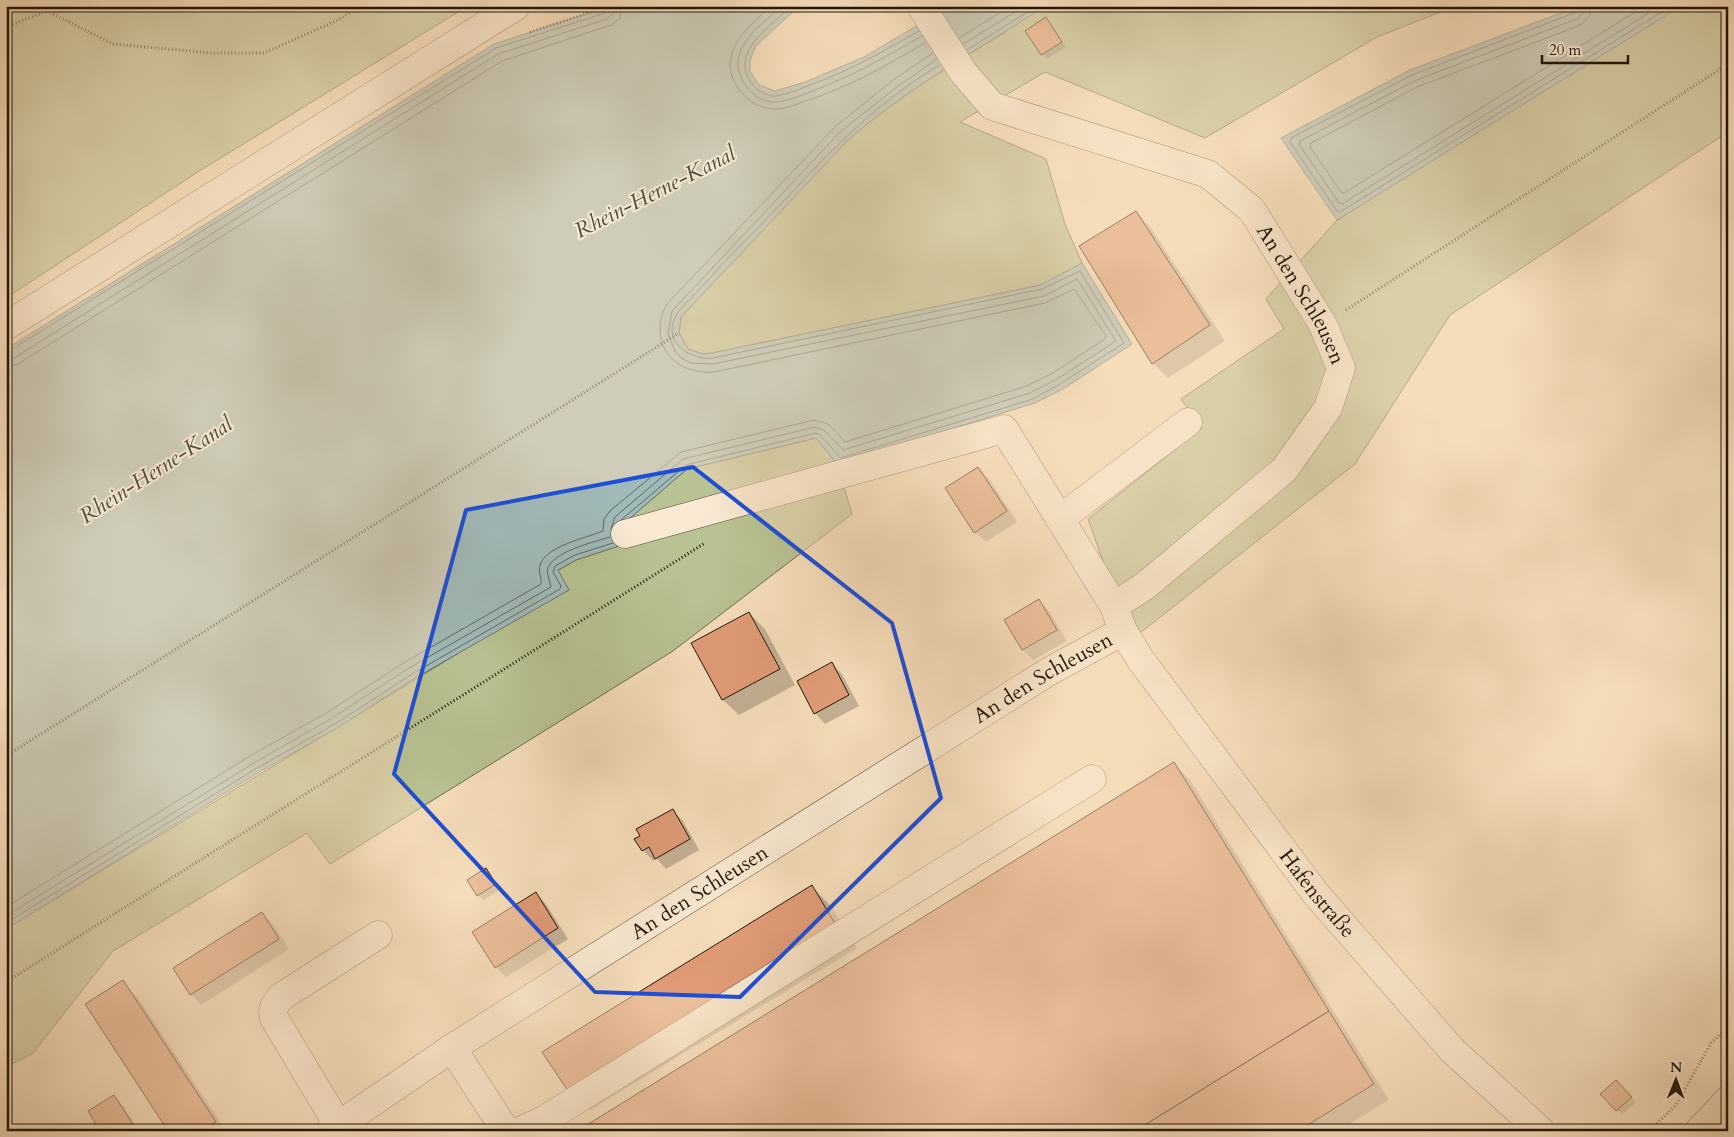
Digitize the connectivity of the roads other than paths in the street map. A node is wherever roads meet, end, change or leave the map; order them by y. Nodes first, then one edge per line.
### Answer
1 (516, 6) edge
2 (922, 8) edge
3 (6, 326) edge
4 (1188, 422) dead end
5 (1060, 520) junction
6 (625, 534) dead end
7 (1114, 606) junction
8 (1123, 631) junction
9 (1092, 779) dead end
10 (378, 935) dead end
11 (452, 1048) junction
12 (1728, 1100) edge
13 (334, 1128) edge
14 (506, 1131) edge
15 (520, 1131) edge
16 (1541, 1131) edge
17 (1699, 1131) edge

1 - 3 street
2 - 7 street, An den Schleusen
4 - 5 street
5 - 6 street
5 - 7 street
7 - 8 street, An den Schleusen
8 - 11 street, An den Schleusen
8 - 16 street, Hafenstraße
9 - 15 street
10 - 13 street
11 - 13 street, An den Schleusen
11 - 14 street
12 - 17 main road

